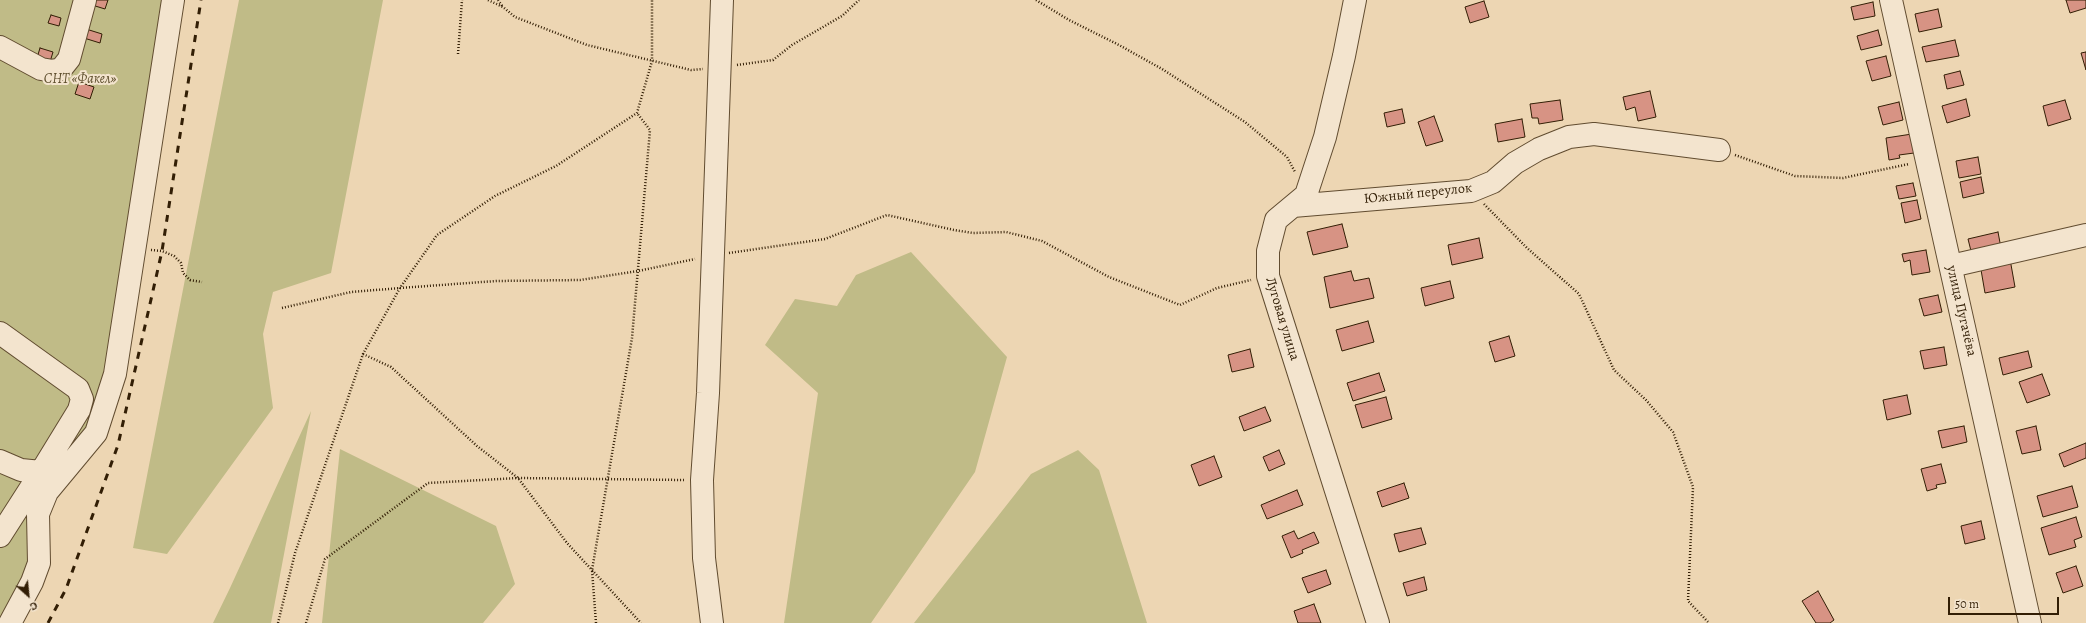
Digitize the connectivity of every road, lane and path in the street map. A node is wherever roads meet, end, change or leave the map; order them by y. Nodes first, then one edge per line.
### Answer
1 (85, 0) edge
2 (174, 0) edge
3 (462, 0) edge
4 (488, 0) edge
5 (498, 0) edge
6 (652, 0) edge
7 (722, 0) edge
8 (860, 0) edge
9 (1036, 0) edge
10 (1354, 0) edge
11 (1891, 0) edge
12 (503, 7) junction
13 (0, 47) edge
14 (458, 54) dead end
15 (652, 61) junction
16 (719, 66) junction
17 (637, 113) junction
18 (1719, 150) joint
19 (1927, 161) junction
20 (1471, 191) junction
21 (1300, 200) junction
22 (2086, 235) edge
23 (134, 244) junction
24 (713, 255) junction
25 (1951, 266) junction
26 (638, 271) junction
27 (1268, 276) junction
28 (202, 282) dead end
29 (400, 288) junction
30 (282, 308) dead end
31 (0, 333) edge
32 (363, 354) junction
33 (102, 415) junction
34 (0, 461) edge
35 (41, 472) junction
36 (518, 478) junction
37 (606, 478) junction
38 (702, 480) junction
39 (0, 536) edge
40 (592, 570) junction
41 (10, 623) edge
42 (278, 623) edge
43 (306, 623) edge
44 (596, 623) edge
45 (641, 623) edge
46 (712, 623) edge
47 (1378, 623) edge
48 (1709, 623) edge
49 (2030, 623) edge

1 - 13 street
2 - 23 street
3 - 14 path
4 - 12 path
5 - 12 path
6 - 15 path
7 - 16 street
8 - 16 path
9 - 21 path
10 - 21 street
11 - 19 street, улица Пугачёва
12 - 15 path
15 - 16 path
15 - 17 path
16 - 24 street
17 - 26 path
17 - 29 path
18 - 19 path
18 - 20 street, Южный переулок
19 - 25 street, улица Пугачёва
20 - 21 street, Южный переулок
20 - 48 path
21 - 27 street, Луговая улица
22 - 25 street
23 - 28 path
23 - 33 street
24 - 26 path
24 - 27 path
24 - 38 street
25 - 49 street, улица Пугачёва
26 - 29 path
26 - 37 path
27 - 47 street, Луговая улица
29 - 30 path
29 - 32 path
31 - 35 street
32 - 36 path
32 - 42 path
33 - 35 street
33 - 41 street
34 - 35 street
35 - 39 street
36 - 37 path
36 - 40 path
36 - 43 path
37 - 38 path
37 - 40 path
38 - 46 street
40 - 44 path
40 - 45 path

